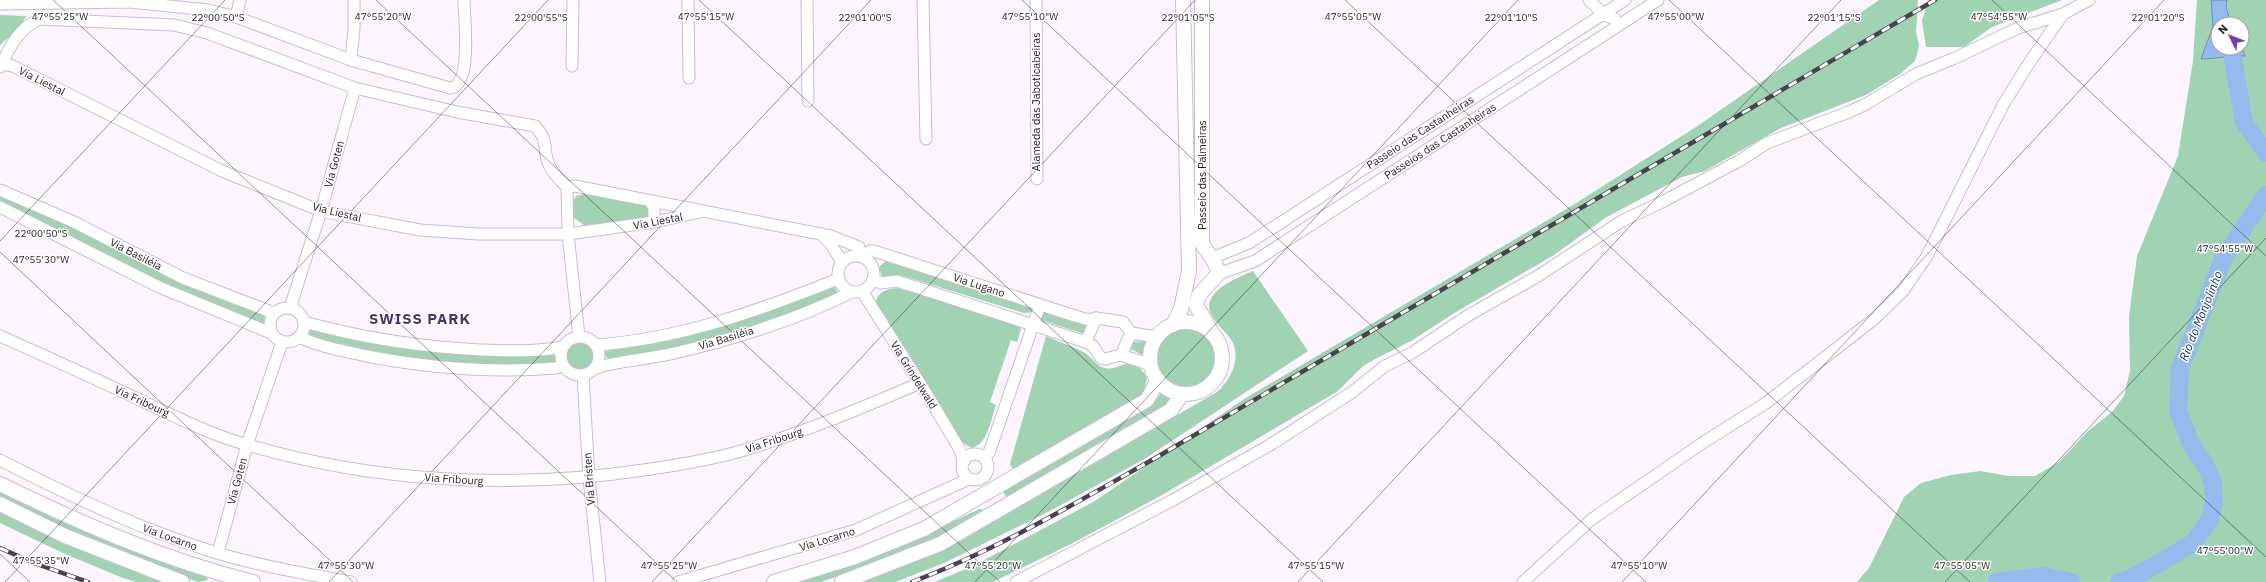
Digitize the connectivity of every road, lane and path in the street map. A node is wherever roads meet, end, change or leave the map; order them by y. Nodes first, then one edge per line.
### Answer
1 (240, 0) edge
2 (354, 0) edge
3 (464, 0) edge
4 (573, 0) edge
5 (688, 0) edge
6 (807, 0) edge
7 (923, 0) edge
8 (1036, 0) edge
9 (1183, 0) edge
10 (1202, 0) edge
11 (1589, 0) edge
12 (1624, 0) edge
13 (1658, 0) edge
14 (2089, 0) edge
15 (130, 1) edge
16 (21, 2) edge
17 (0, 4) edge
18 (2063, 14) junction
19 (1632, 16) junction
20 (236, 17) junction
21 (1600, 17) junction
22 (1619, 25) junction
23 (1604, 35) junction
24 (351, 60) junction
25 (1, 65) edge
26 (572, 66) dead end
27 (689, 78) dead end
28 (355, 88) junction
29 (808, 101) dead end
30 (926, 139) dead end
31 (1037, 179) dead end
32 (567, 187) junction
33 (0, 190) edge
34 (650, 201) junction
35 (0, 207) edge
36 (321, 210) junction
37 (700, 212) junction
38 (654, 222) junction
39 (568, 234) junction
40 (821, 235) junction
41 (1249, 243) junction
42 (1209, 255) junction
43 (862, 256) junction
44 (1256, 261) junction
45 (842, 262) junction
46 (1189, 271) junction
47 (1218, 274) junction
48 (838, 279) junction
49 (873, 280) junction
50 (857, 292) junction
51 (1040, 305) junction
52 (290, 308) junction
53 (274, 313) junction
54 (1096, 318) junction
55 (304, 322) junction
56 (1034, 323) junction
57 (1173, 325) junction
58 (272, 333) junction
59 (1131, 333) junction
60 (1212, 334) junction
61 (0, 336) edge
62 (299, 337) junction
63 (579, 337) junction
64 (1158, 337) junction
65 (282, 342) junction
66 (1086, 342) junction
67 (596, 345) junction
68 (563, 347) junction
69 (1121, 355) junction
70 (563, 365) junction
71 (1151, 365) junction
72 (595, 368) junction
73 (583, 375) junction
74 (1158, 380) junction
75 (920, 383) junction
76 (1182, 394) junction
77 (247, 444) junction
78 (983, 457) junction
79 (0, 460) edge
80 (964, 461) junction
81 (589, 478) junction
82 (969, 479) junction
83 (0, 484) edge
84 (992, 492) junction
85 (0, 504) edge
86 (1001, 510) junction
87 (218, 553) junction
88 (216, 578) edge
89 (182, 582) edge
90 (253, 582) edge
91 (351, 582) edge
92 (600, 582) edge
93 (678, 582) edge
94 (774, 582) edge
95 (842, 582) edge
96 (1016, 582) edge
97 (1523, 582) edge

1 - 20 street
2 - 24 street
3 - 24 street
4 - 26 street
5 - 27 street
6 - 29 street
7 - 30 street
8 - 31 street, Alameda das Jaboticabeiras
9 - 46 street, Passeio das Palmeiras
10 - 42 street, Passeio das Palmeiras
11 - 21 street
12 - 19 street
12 - 21 street, Passeio das Castanheiras
13 - 19 street, Passeios das Castanheiras
14 - 18 street
15 - 16 street
15 - 20 street
16 - 17 street
18 - 96 street
18 - 97 street
19 - 22 street, Passeios das Castanheiras
20 - 24 street
21 - 22 street
21 - 23 street
21 - 41 street, Passeio das Castanheiras
22 - 23 street, Passeios das Castanheiras
23 - 44 street, Passeios das Castanheiras
25 - 28 street
25 - 36 street, Via Liestal
28 - 32 street
28 - 36 street, Via Goten
32 - 34 street
32 - 39 street
33 - 53 street, Via Basiléia
34 - 37 street
34 - 38 street
35 - 58 street, Via Basiléia
36 - 39 street, Via Liestal
36 - 52 street, Via Goten
37 - 38 street, Via Liestal
37 - 40 street
38 - 39 street, Via Liestal
39 - 63 street
40 - 43 street
40 - 45 street
41 - 42 street, Passeio das Castanheiras
41 - 44 street
42 - 46 street
42 - 47 street, Passeio das Palmeiras
43 - 45 street
43 - 49 street
43 - 51 street, Via Lugano
44 - 47 street, Passeios das Castanheiras
45 - 48 street
46 - 57 street, Passeio das Palmeiras
47 - 60 street
48 - 50 street
48 - 67 street, Via Basiléia
49 - 50 street
49 - 56 street, Via Lugano
50 - 72 street, Via Basiléia
50 - 75 street, Via Grindelwald
51 - 54 street, Via Lugano
51 - 56 street
52 - 53 street
52 - 55 street
53 - 58 street
54 - 59 street, Via Lugano
54 - 66 street
55 - 62 street
55 - 68 street
56 - 66 street, Via Lugano
56 - 78 street
57 - 60 street
57 - 64 street
58 - 65 street
59 - 64 street
59 - 69 street
60 - 76 street
61 - 77 street, Via Fribourg
62 - 65 street
62 - 70 street
63 - 67 street
63 - 68 street
64 - 71 street
65 - 77 street, Via Goten
66 - 69 street, Via Lugano
67 - 72 street
68 - 70 street
69 - 71 street, Via Lugano
70 - 73 street
71 - 74 street
72 - 73 street
73 - 81 street, Via Bristen
74 - 76 street
74 - 84 street
75 - 80 street, Via Grindelwald
75 - 81 street, Via Fribourg
76 - 86 street
77 - 81 street, Via Fribourg
77 - 87 street, Via Goten
78 - 80 street
78 - 82 street
79 - 87 street, Via Locarno
80 - 82 street
81 - 92 street, Via Bristen
82 - 93 street, Via Locarno
83 - 88 street
84 - 86 street
84 - 94 street
85 - 89 street
86 - 95 street
87 - 91 street, Via Locarno
88 - 90 street

